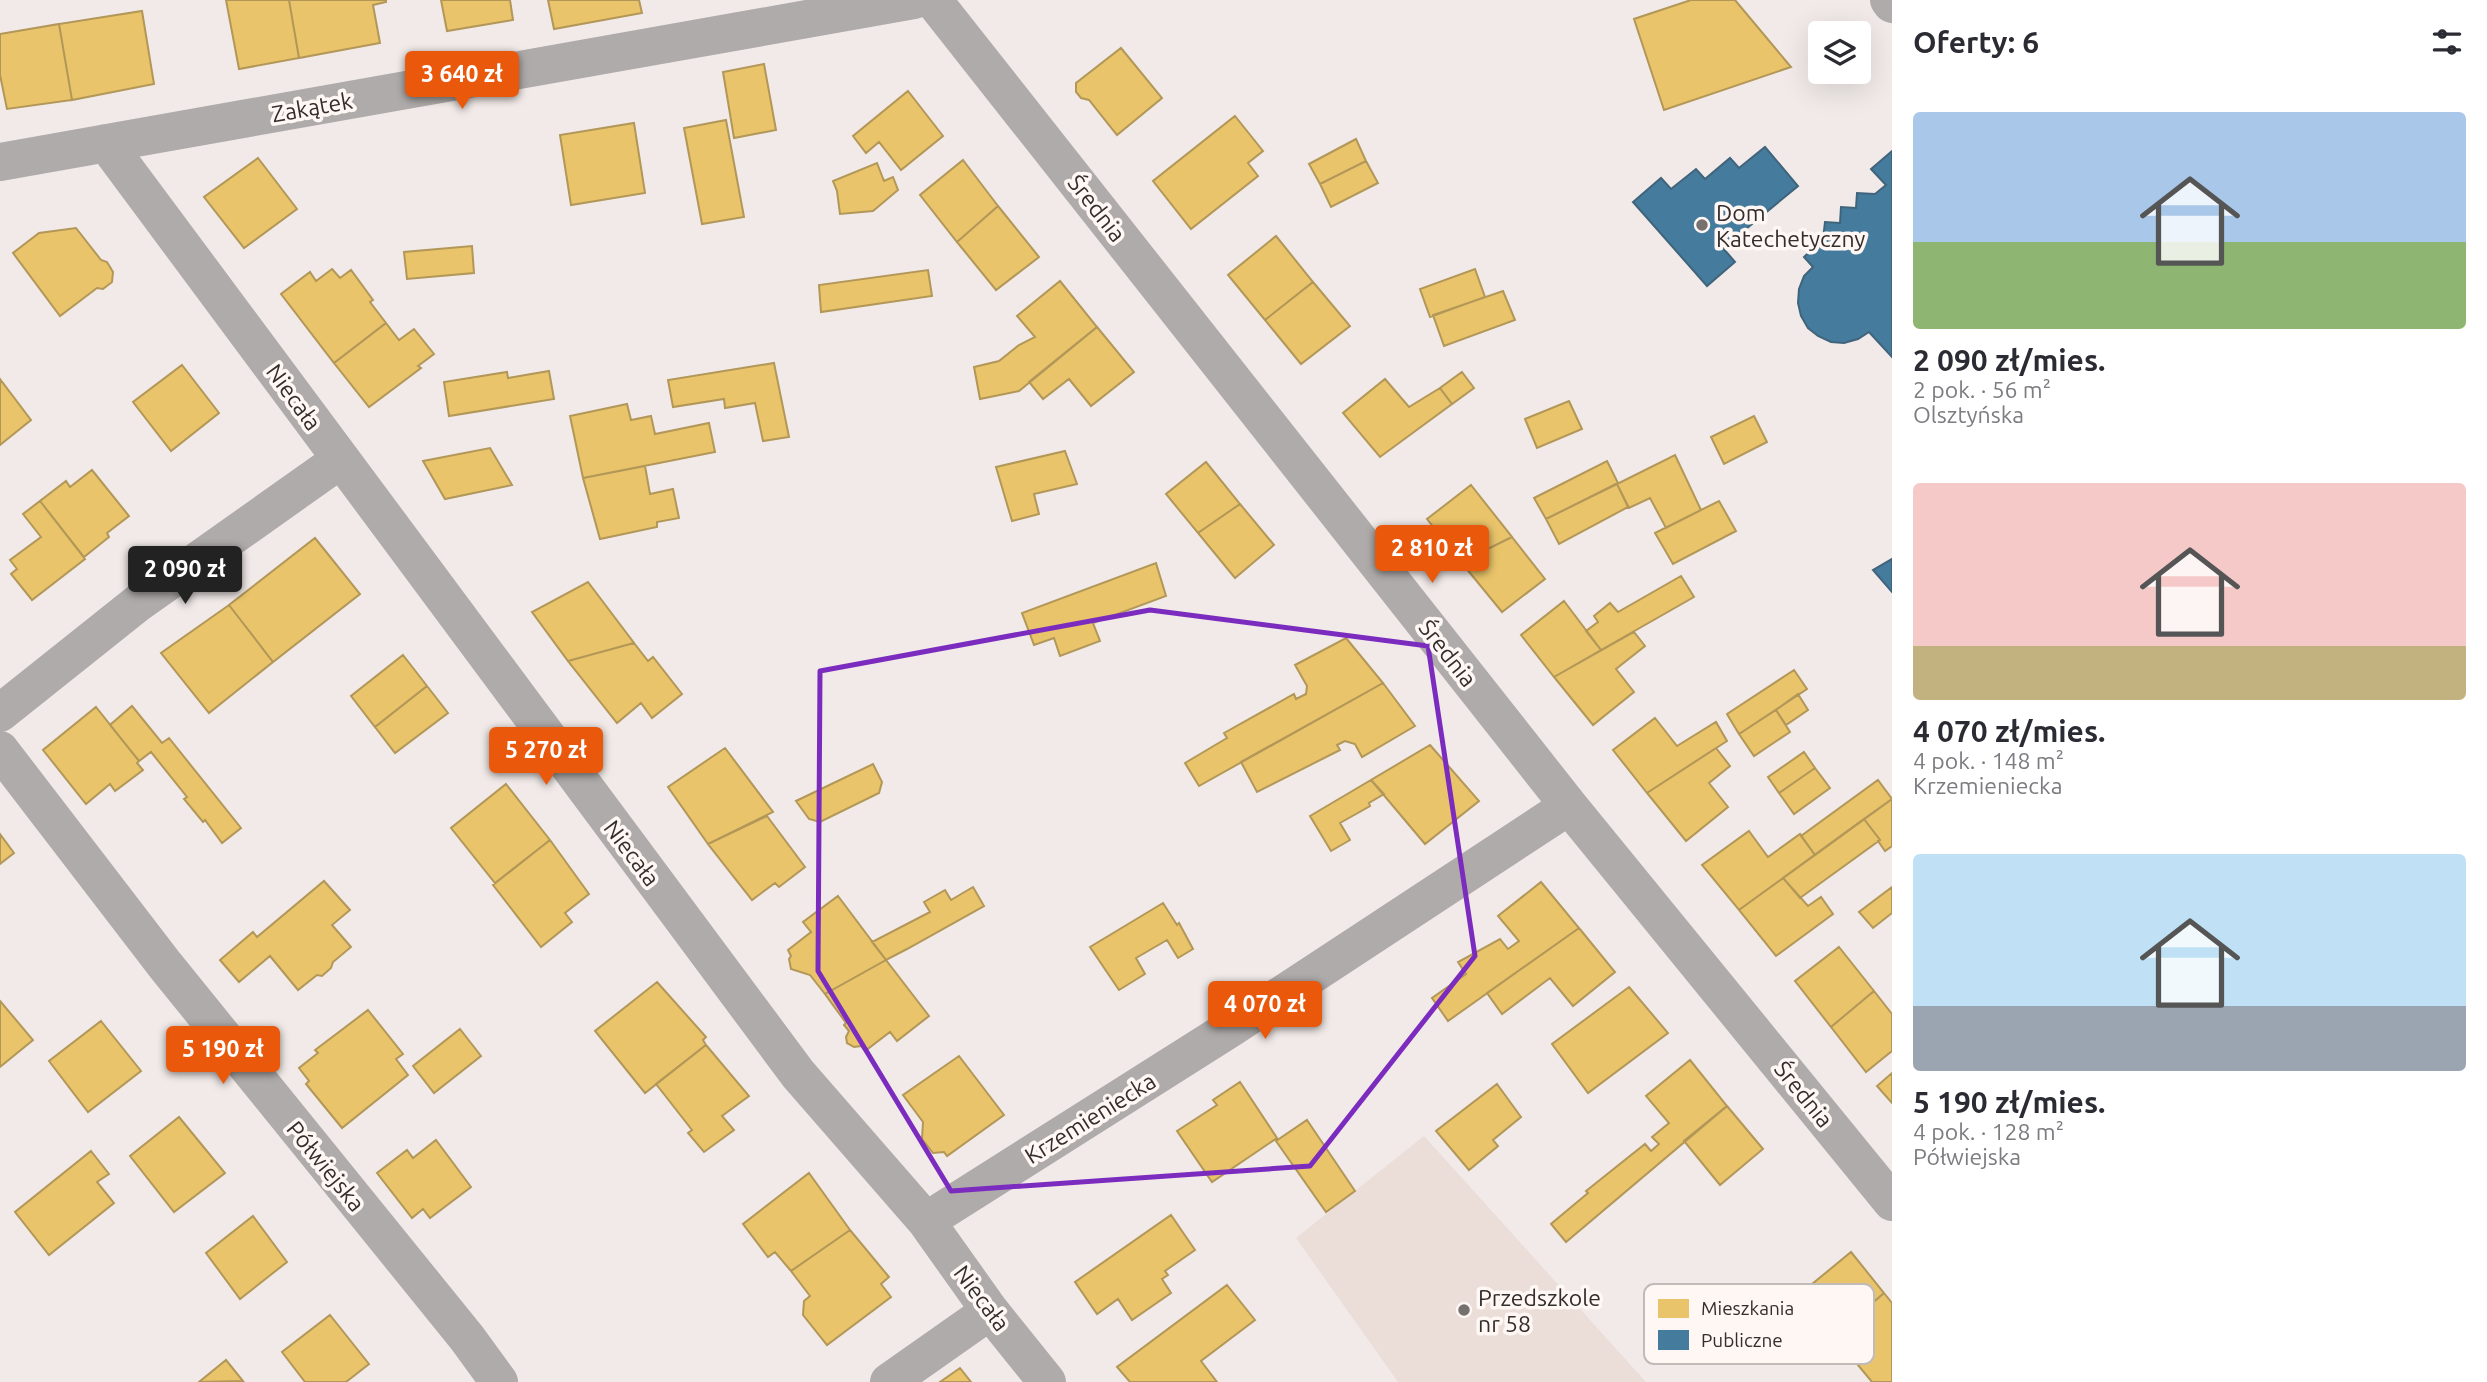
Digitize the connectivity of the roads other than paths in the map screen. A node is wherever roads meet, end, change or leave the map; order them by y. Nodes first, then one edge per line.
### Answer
1 (914, 0) edge
2 (933, 0) edge
3 (106, 143) junction
4 (0, 162) edge
5 (340, 460) junction
6 (0, 713) edge
7 (0, 750) edge
8 (1569, 806) junction
9 (1892, 1202) edge
10 (926, 1221) junction
11 (990, 1311) junction
12 (499, 1382) edge
13 (889, 1382) edge
14 (1047, 1382) edge

1 - 3 street, Zakątek
2 - 8 street, Średnia
3 - 4 street, Zakątek
3 - 5 street, Niecała
5 - 6 street
5 - 10 street, Niecała
7 - 12 street, Półwiejska
8 - 9 street, Średnia
8 - 10 street, Krzemieniecka
10 - 11 street, Niecała
11 - 13 street
11 - 14 street, Niecała

